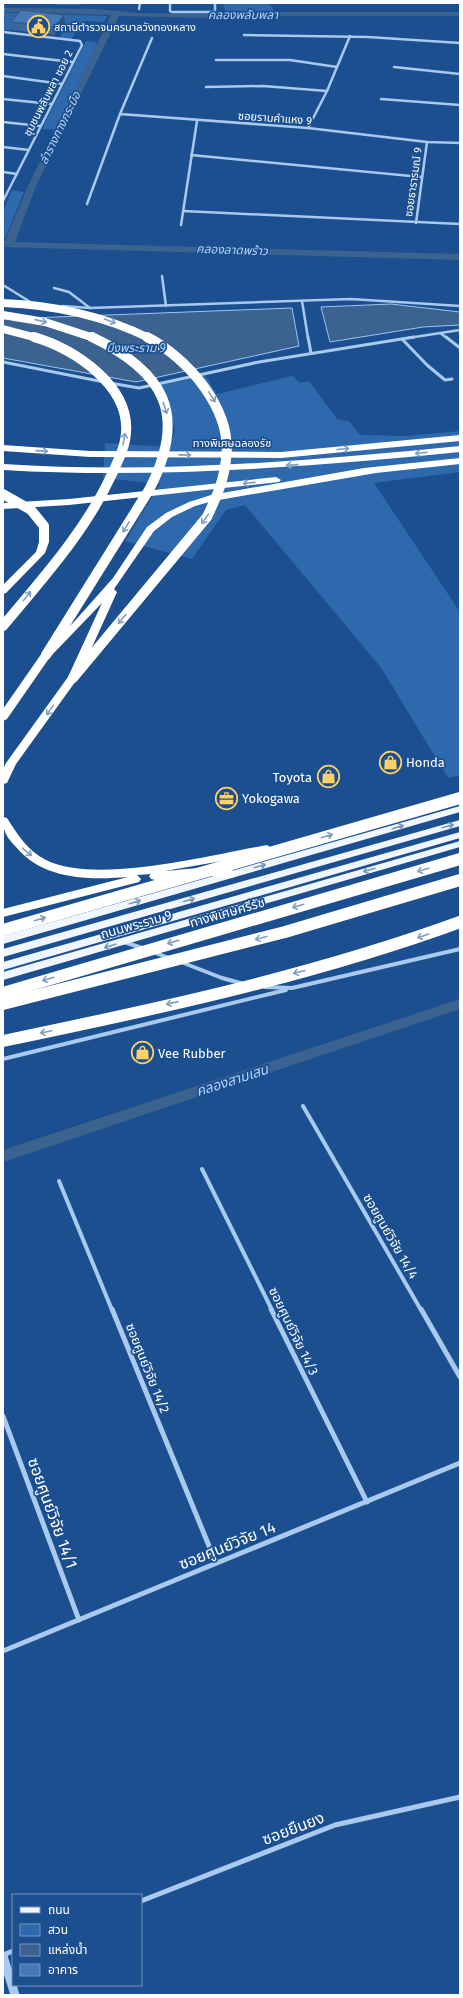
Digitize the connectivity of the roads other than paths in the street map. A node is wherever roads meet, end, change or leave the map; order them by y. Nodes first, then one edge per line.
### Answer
1 (57, 3) edge
2 (80, 3) edge
3 (140, 3) edge
4 (170, 3) edge
5 (215, 3) edge
6 (3, 4) edge
7 (139, 9) dead end
8 (3, 12) edge
9 (3, 32) edge
10 (244, 35) dead end
11 (350, 36) junction
12 (152, 38) dead end
13 (460, 43) edge
14 (3, 54) edge
15 (216, 60) dead end
16 (72, 62) junction
17 (337, 67) junction
18 (394, 68) dead end
19 (460, 74) edge
20 (3, 76) edge
21 (62, 84) junction
22 (206, 87) dead end
23 (327, 91) junction
24 (3, 99) edge
25 (381, 100) dead end
26 (51, 104) junction
27 (460, 105) edge
28 (120, 114) junction
29 (197, 121) junction
30 (3, 122) edge
31 (40, 126) junction
32 (308, 128) junction
33 (427, 142) junction
34 (460, 143) edge
35 (3, 147) edge
36 (29, 150) junction
37 (191, 155) junction
38 (3, 172) edge
39 (17, 174) junction
40 (422, 177) junction
41 (3, 200) edge
42 (87, 204) dead end
43 (183, 211) junction
44 (416, 224) junction
45 (460, 224) edge
46 (181, 225) dead end
47 (162, 276) dead end
48 (3, 285) edge
49 (54, 288) dead end
50 (302, 301) junction
51 (3, 303) edge
52 (32, 304) junction
53 (166, 306) junction
54 (460, 306) edge
55 (90, 308) junction
56 (3, 315) edge
57 (3, 329) edge
58 (460, 330) edge
59 (440, 333) junction
60 (402, 338) junction
61 (460, 348) edge
62 (311, 353) junction
63 (3, 362) edge
64 (452, 379) dead end
65 (460, 438) edge
66 (3, 448) edge
67 (460, 449) edge
68 (460, 461) edge
69 (3, 467) edge
70 (372, 471) junction
71 (3, 494) edge
72 (3, 506) edge
73 (117, 580) junction
74 (3, 592) edge
75 (3, 626) edge
76 (46, 655) junction
77 (73, 678) junction
78 (3, 717) edge
79 (3, 780) edge
80 (460, 798) edge
81 (460, 809) edge
82 (3, 821) edge
83 (460, 823) edge
84 (460, 835) edge
85 (302, 843) junction
86 (460, 844) edge
87 (460, 859) edge
88 (232, 874) junction
89 (460, 880) edge
90 (3, 913) edge
91 (460, 922) edge
92 (3, 930) edge
93 (3, 940) edge
94 (124, 941) junction
95 (460, 949) edge
96 (3, 952) edge
97 (3, 966) edge
98 (3, 976) edge
99 (292, 988) junction
100 (3, 993) edge
101 (3, 1004) edge
102 (3, 1041) edge
103 (3, 1059) edge
104 (303, 1106) dead end
105 (202, 1169) dead end
106 (59, 1181) dead end
107 (460, 1377) edge
108 (3, 1416) edge
109 (460, 1463) edge
110 (366, 1502) junction
111 (216, 1563) junction
112 (79, 1620) junction
113 (3, 1651) edge
114 (460, 1797) edge
115 (142, 1901) edge
116 (12, 1952) edge
117 (3, 1956) edge
118 (12, 1985) edge

1 - 2 street
3 - 7 street
4 - 5 street
6 - 8 street
9 - 16 street, ชุมชนพลับพลา ซอย 2
10 - 11 street
11 - 13 street
11 - 17 street
12 - 28 street
14 - 16 street
15 - 17 street
16 - 21 street, ชุมชนพลับพลา ซอย 2
17 - 23 street
18 - 19 street
20 - 21 street
21 - 26 street, ชุมชนพลับพลา ซอย 2
22 - 23 street
23 - 32 street
24 - 26 street
25 - 27 street
26 - 31 street, ชุมชนพลับพลา ซอย 2
28 - 29 street, ซอยรามคำแหง 9
28 - 42 street
29 - 32 street, ซอยรามคำแหง 9
29 - 37 street
30 - 31 street
31 - 36 street, ชุมชนพลับพลา ซอย 2
32 - 33 street, ซอยรามคำแหง 9
33 - 34 street, ซอยรามคำแหง 9
33 - 40 street, ซอยธารารมณ์ 9
35 - 36 street
36 - 39 street, ชุมชนพลับพลา ซอย 2
37 - 40 street
37 - 43 street
38 - 39 street
39 - 41 street, ชุมชนพลับพลา ซอย 2
40 - 44 street, ซอยธารารมณ์ 9
43 - 44 street
43 - 46 street
44 - 45 street
47 - 53 street
48 - 52 street
49 - 55 street
50 - 53 street
50 - 54 street
50 - 62 street
51 - 52 street
51 -> 77 highway, bridge
52 - 55 street
53 - 55 street
56 -> 76 highway, bridge
75 -> 57 highway, bridge
58 - 59 street
59 - 60 street
59 - 61 street
60 - 62 street
60 - 64 street
62 - 63 street
66 -> 65 highway, ทางพิเศษฉลองรัช, bridge
67 -> 69 highway, ทางพิเศษฉลองรัช, bridge
68 - 70 highway
70 -> 72 highway, bridge
70 - 73 highway
71 - 74 highway, bridge
73 - 76 highway, bridge
73 - 77 highway, bridge
76 - 78 highway
77 -> 79 highway
85 -> 80 highway, bridge
88 -> 81 main road, ถนนพระราม 9
82 -> 85 highway, bridge
96 -> 83 main road, ถนนพระราม 9
84 - 97 main road, ถนนพระราม 9
92 -> 85 highway, bridge
86 -> 94 main road, ถนนพระราม 9
87 -> 100 highway, ทางพิเศษศรีรัช, bridge
88 - 90 highway
93 -> 88 main road, ถนนพระราม 9
89 -> 101 highway, bridge
91 -> 102 highway, bridge
94 -> 98 main road, ถนนพระราม 9
94 - 99 street
95 - 99 street
99 - 103 street
104 - 107 street, ซอยศูนย์วิจัย 14/4
105 - 110 street, ซอยศูนย์วิจัย 14/3
106 - 111 street, ซอยศูนย์วิจัย 14/2
108 - 112 street, ซอยศูนย์วิจัย 14/1
109 - 110 street, ซอยศูนย์วิจัย 14
110 - 111 street, ซอยศูนย์วิจัย 14
111 - 112 street, ซอยศูนย์วิจัย 14
112 - 113 street, ซอยศูนย์วิจัย 14
114 - 115 street, ซอยยืนยง
116 - 117 street
117 - 118 street

